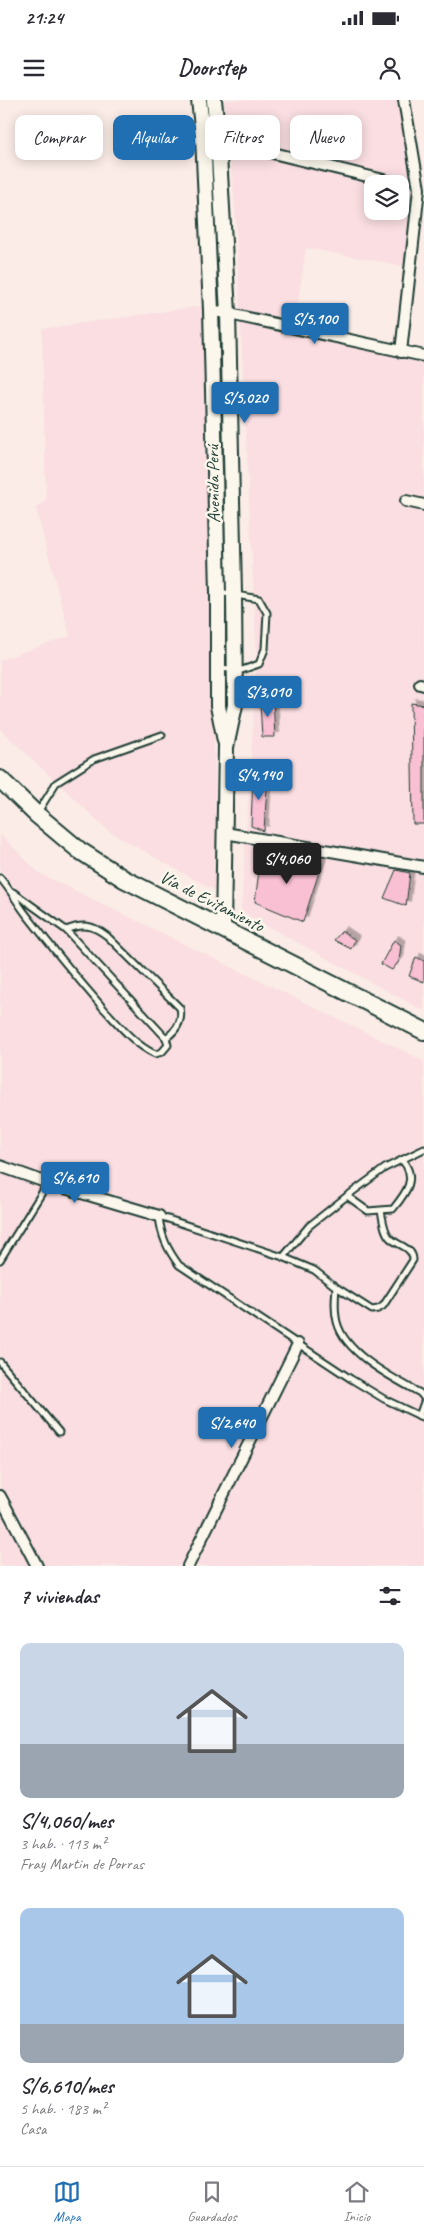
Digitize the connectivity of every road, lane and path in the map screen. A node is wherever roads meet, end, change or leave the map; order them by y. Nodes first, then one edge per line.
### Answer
1 (199, 100) edge
2 (214, 100) edge
3 (404, 100) edge
4 (216, 115) edge
5 (203, 136) joint
6 (280, 154) edge
7 (219, 160) edge
8 (364, 175) edge
9 (409, 186) edge
10 (422, 189) edge
11 (211, 310) junction
12 (228, 313) junction
13 (401, 352) junction
14 (424, 356) edge
15 (406, 502) dead end
16 (424, 505) edge
17 (218, 592) junction
18 (234, 594) junction
19 (218, 668) junction
20 (234, 670) junction
21 (162, 735) dead end
22 (226, 747) junction
23 (0, 779) edge
24 (36, 814) junction
25 (225, 833) junction
26 (424, 867) edge
27 (0, 878) edge
28 (13, 892) junction
29 (222, 928) junction
30 (66, 930) junction
31 (424, 1031) edge
32 (166, 1038) junction
33 (424, 1149) edge
34 (402, 1160) junction
35 (0, 1166) edge
36 (48, 1183) junction
37 (347, 1196) junction
38 (380, 1211) junction
39 (159, 1216) junction
40 (283, 1257) junction
41 (0, 1260) edge
42 (336, 1287) junction
43 (298, 1344) junction
44 (0, 1362) edge
45 (424, 1398) edge
46 (424, 1402) edge
47 (422, 1417) edge
48 (59, 1432) dead end
49 (0, 1496) edge
50 (37, 1566) edge
51 (188, 1566) edge

1 - 5 main road, Avenida Perú
2 - 4 main road, Avenida Perú
3 - 10 street
5 - 11 main road, Avenida Perú
6 - 8 street
7 - 12 main road, Avenida Perú
9 - 10 street
10 - 13 street
11 - 12 street
11 - 17 main road, Avenida Perú
12 - 13 street
12 - 18 main road, Avenida Perú
13 - 14 street
15 - 16 street
17 - 18 lane
17 - 19 main road, Avenida Perú
18 - 20 main road, Avenida Perú
18 - 20 lane
19 - 20 lane
19 - 22 main road, Avenida Perú
20 - 22 main road, Avenida Perú
21 - 24 lane
22 - 25 main road, Avenida Perú
23 - 24 highway, Vía de Evitamiento
24 - 29 highway, Vía de Evitamiento
25 - 26 street
25 - 29 main road, Avenida Perú
27 - 28 lane
28 - 30 lane
28 - 32 lane
29 - 31 highway, Vía de Evitamiento
30 - 32 lane
30 - 32 lane
33 - 34 lane
34 - 37 lane
34 - 38 lane
35 - 36 street
36 - 39 street
36 - 41 lane
37 - 38 lane
37 - 40 lane
38 - 42 lane
39 - 40 lane
39 - 43 lane
40 - 42 lane
42 - 45 lane
43 - 47 lane
43 - 51 street
44 - 48 lane
46 - 47 lane
49 - 50 street

